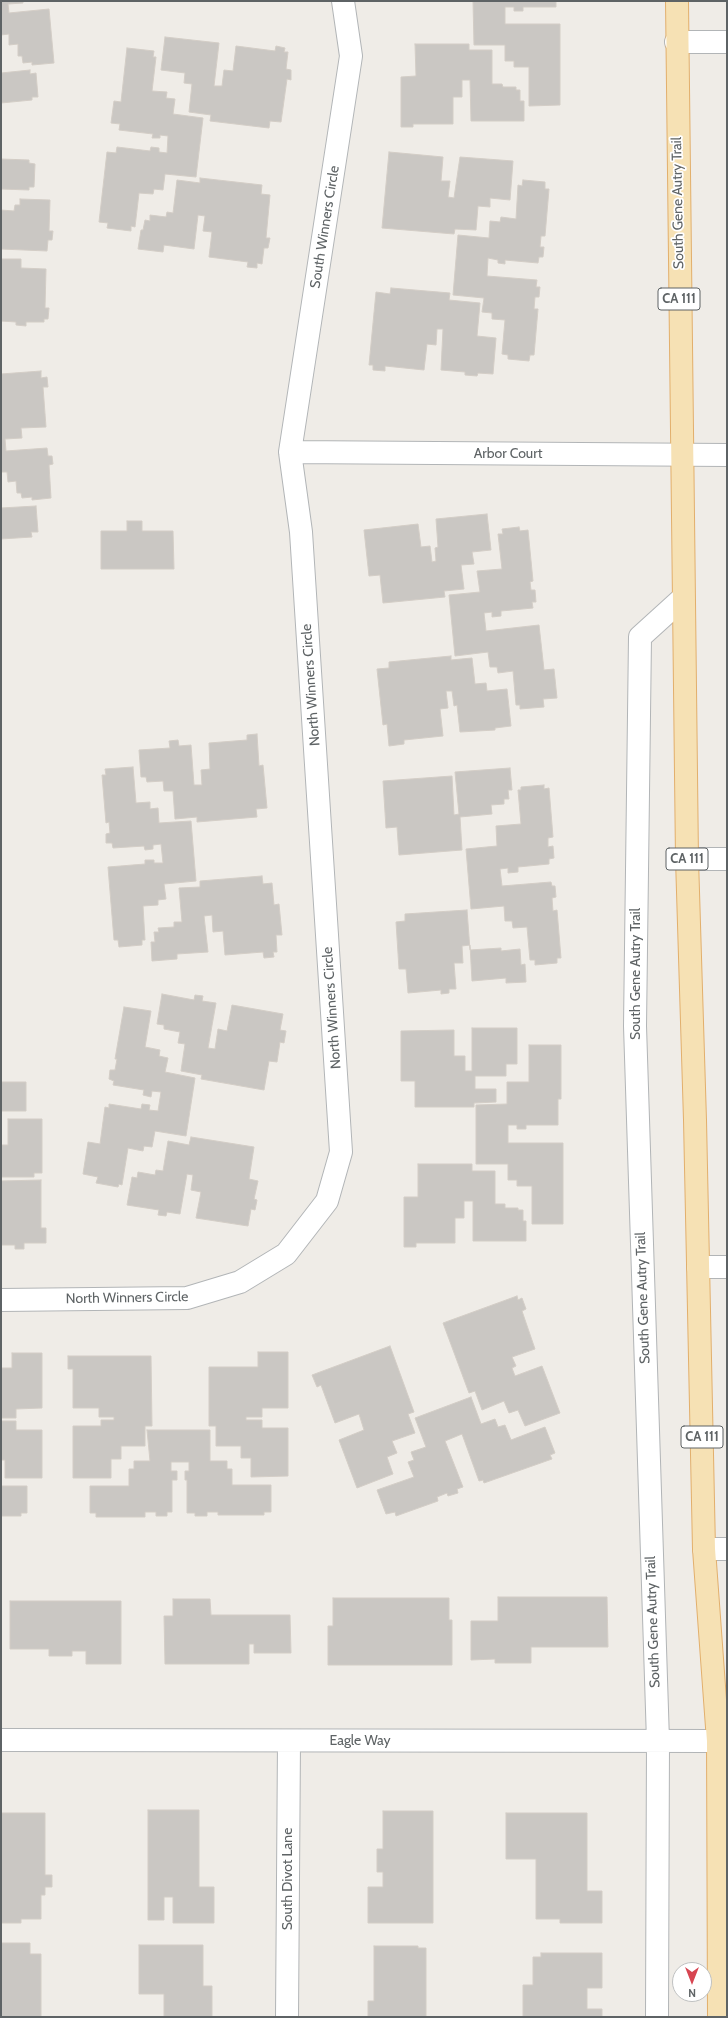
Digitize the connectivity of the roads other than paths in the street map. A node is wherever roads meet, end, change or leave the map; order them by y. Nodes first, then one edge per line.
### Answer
1 (343, 1) edge
2 (676, 1) edge
3 (676, 42) junction
4 (727, 42) edge
5 (290, 452) junction
6 (681, 455) junction
7 (727, 455) edge
8 (683, 598) junction
9 (687, 859) junction
10 (727, 859) edge
11 (698, 1267) junction
12 (727, 1267) edge
13 (1, 1300) edge
14 (704, 1549) junction
15 (727, 1549) edge
16 (1, 1740) edge
17 (289, 1741) junction
18 (658, 1741) junction
19 (718, 1741) junction
20 (287, 2017) edge
21 (657, 2017) edge
22 (719, 2017) edge

1 - 5 street, South Winners Circle
2 - 3 main road, South Gene Autry Trail / CA 111
3 - 4 street
3 - 6 main road, South Gene Autry Trail / CA 111
5 - 6 street, Arbor Court
5 - 13 street, North Winners Circle
6 - 7 street, Arbor Court
6 - 8 main road, South Gene Autry Trail / CA 111
8 - 9 main road, South Gene Autry Trail / CA 111
8 - 18 street, South Gene Autry Trail
9 - 10 street
9 - 11 main road, South Gene Autry Trail / CA 111
11 - 12 street
11 - 14 main road, South Gene Autry Trail / CA 111
14 - 15 street
14 - 19 main road, South Gene Autry Trail / CA 111
16 - 17 street, Eagle Way
17 - 18 street, Eagle Way
17 - 20 street, South Divot Lane
18 - 19 street, Eagle Way
18 - 21 street, South Gene Autry Trail
19 - 22 main road, South Gene Autry Trail / CA 111

